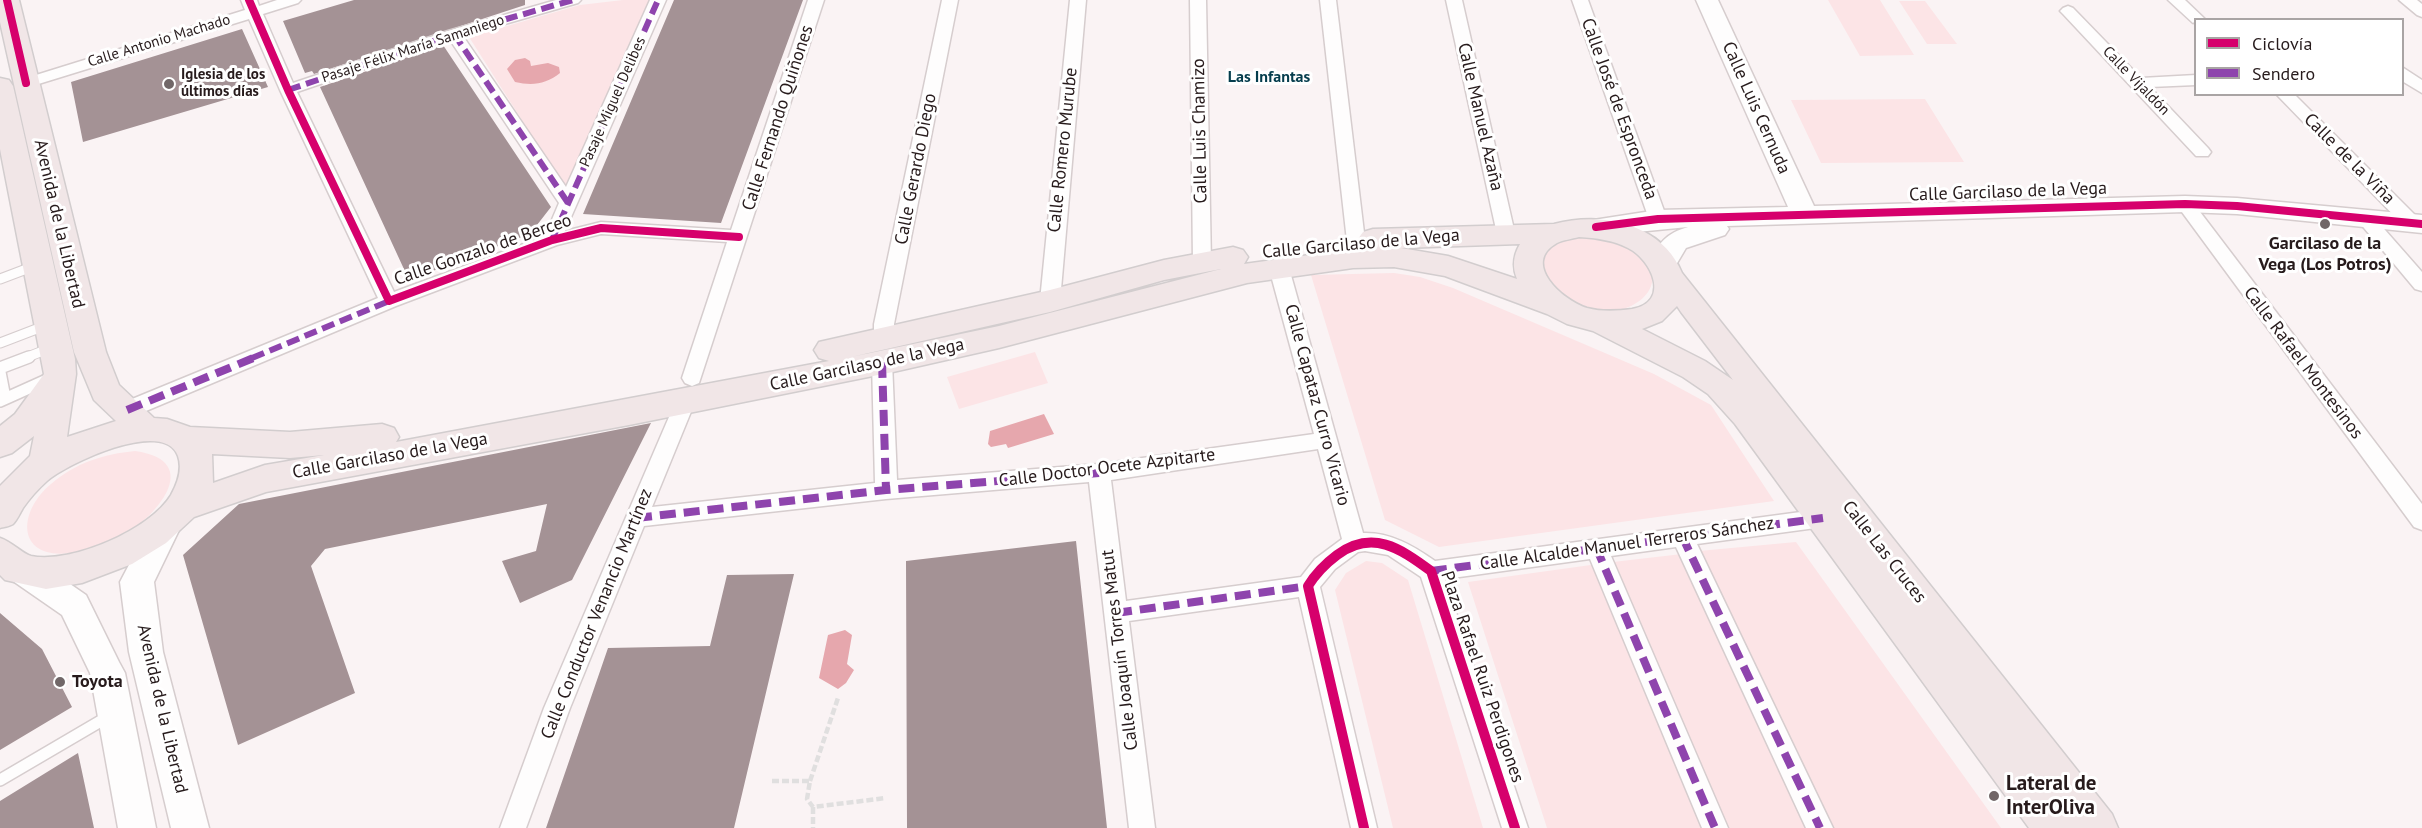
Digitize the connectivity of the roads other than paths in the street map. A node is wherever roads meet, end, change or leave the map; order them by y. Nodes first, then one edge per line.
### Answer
1 (6, 0) edge
2 (293, 0) edge
3 (573, 0) edge
4 (658, 0) edge
5 (816, 0) edge
6 (950, 0) edge
7 (1078, 0) edge
8 (1198, 0) edge
9 (1328, 0) edge
10 (1454, 0) edge
11 (1580, 0) edge
12 (1707, 0) edge
13 (2176, 0) edge
14 (2407, 0) edge
15 (251, 6) edge
16 (2068, 11) dead end
17 (2422, 12) edge
18 (2197, 18) edge
19 (454, 34) junction
20 (2422, 67) edge
21 (2404, 70) edge
22 (2404, 71) edge
23 (2194, 80) edge
24 (2139, 83) junction
25 (9, 87) edge
26 (2422, 88) edge
27 (288, 90) junction
28 (2286, 96) edge
29 (2202, 152) dead end
30 (568, 203) junction
31 (2185, 204) junction
32 (1805, 215) junction
33 (1765, 218) junction
34 (2365, 218) junction
35 (1658, 219) junction
36 (2418, 224) edge
37 (1596, 228) junction
38 (1551, 233) junction
39 (1506, 234) junction
40 (739, 237) junction
41 (552, 240) junction
42 (1356, 241) junction
43 (1202, 263) junction
44 (38, 265) junction
45 (1279, 268) junction
46 (1666, 271) junction
47 (0, 279) edge
48 (2422, 284) edge
49 (389, 301) junction
50 (1050, 301) junction
51 (1549, 304) junction
52 (1604, 323) junction
53 (0, 343) edge
54 (883, 350) junction
55 (56, 356) junction
56 (0, 370) edge
57 (688, 390) junction
58 (3, 400) edge
59 (136, 420) junction
60 (184, 440) junction
61 (1327, 440) junction
62 (0, 444) edge
63 (41, 467) junction
64 (1099, 473) junction
65 (0, 478) edge
66 (886, 490) junction
67 (0, 514) edge
68 (174, 515) junction
69 (636, 518) junction
70 (1823, 518) junction
71 (2422, 521) edge
72 (1682, 536) junction
73 (1355, 543) junction
74 (1596, 548) junction
75 (8, 562) edge
76 (1431, 571) junction
77 (1308, 586) junction
78 (1116, 613) junction
79 (113, 714) junction
80 (0, 780) edge
81 (137, 828) edge
82 (190, 828) edge
83 (513, 828) edge
84 (1142, 828) edge
85 (1364, 828) edge
86 (1515, 828) edge
87 (1715, 828) edge
88 (1820, 828) edge
89 (2054, 828) edge
90 (2097, 828) edge

1 - 25 main road, Avenida de la Libertad
2 - 15 street, Calle Antonio Machado
3 - 19 street, Pasaje Félix María Samaniego
4 - 30 street, Pasaje Miguel Delibes
5 - 40 street, Calle Fernando Quiñones
6 - 54 street, Calle Gerardo Diego
7 - 50 street, Calle Romero Murube
8 - 43 street, Calle Luis Chamizo
9 - 42 street
10 - 39 street, Calle Manuel Azaña
11 - 35 street, Calle José de Espronceda
12 - 32 street, Calle Luis Cernuda
13 - 18 street
14 - 17 street
15 - 25 street, Calle Antonio Machado
15 - 27 street, Calle Gonzalo de Berceo
16 - 24 street, Calle Vijaldón
19 - 27 street, Pasaje Félix María Samaniego
19 - 30 street
20 - 21 street
22 - 26 street
23 - 24 street
24 - 29 street, Calle Vijaldón
25 - 44 main road, Avenida de la Libertad
25 - 59 main road, Avenida de la Libertad
27 - 49 street, Calle Gonzalo de Berceo
28 - 36 street, Calle de la Viña
30 - 41 street, Pasaje Miguel Delibes
31 - 32 street, Calle Garcilaso de la Vega
31 - 34 street, Calle Garcilaso de la Vega
31 - 71 street, Calle Rafael Montesinos
32 - 33 street, Calle Garcilaso de la Vega
33 - 35 street, Calle Garcilaso de la Vega
33 - 46 street, Calle Garcilaso de la Vega
34 - 36 street, Calle Garcilaso de la Vega
34 - 48 street
35 - 37 street, Calle Garcilaso de la Vega
37 - 38 main road
37 - 46 main road
38 - 39 main road, Calle Garcilaso de la Vega
38 - 51 main road
39 - 42 main road, Calle Garcilaso de la Vega
40 - 41 street, Calle Gonzalo de Berceo
40 - 57 street, Calle Fernando Quiñones
41 - 49 street, Calle Gonzalo de Berceo
42 - 43 main road, Calle Garcilaso de la Vega
43 - 50 main road, Calle Garcilaso de la Vega
44 - 47 lane
44 - 55 main road, Avenida de la Libertad
45 - 51 main road, Calle Garcilaso de la Vega
45 - 54 main road, Calle Garcilaso de la Vega
45 - 61 street, Calle Capataz Curro Vicario
46 - 52 main road
46 - 90 main road, Calle Las Cruces
49 - 59 street, Calle Gonzalo de Berceo
50 - 54 main road, Calle Garcilaso de la Vega
51 - 52 main road
52 - 70 main road, Calle Las Cruces
53 - 55 lane
54 - 57 main road, Calle Garcilaso de la Vega
54 - 66 street
55 - 56 lane
55 - 58 lane
55 - 62 main road
55 - 63 main road, Avenida de la Libertad
56 - 58 lane
57 - 60 main road, Calle Garcilaso de la Vega
57 - 68 main road, Calle Garcilaso de la Vega
57 - 69 street, Calle Conductor Venancio Martínez
59 - 60 main road, Calle Garcilaso de la Vega
59 - 63 main road
60 - 68 main road
61 - 64 street, Calle Doctor Ocete Azpitarte
61 - 73 street, Calle Capataz Curro Vicario
63 - 65 main road
63 - 67 main road
64 - 66 street, Calle Doctor Ocete Azpitarte
64 - 78 street, Calle Joaquín Torres Matut
66 - 69 street, Calle Doctor Ocete Azpitarte
68 - 75 main road
68 - 82 street, Avenida de la Libertad
69 - 83 street, Calle Conductor Venancio Martínez
70 - 72 street, Calle Alcalde Manuel Terreros Sánchez
70 - 89 main road, Calle Las Cruces
72 - 74 street, Calle Alcalde Manuel Terreros Sánchez
72 - 88 street
73 - 76 street, Plaza Rafael Ruiz Perdigones
73 - 77 street
74 - 76 street, Calle Alcalde Manuel Terreros Sánchez
74 - 87 street
75 - 79 street
76 - 86 street, Plaza Rafael Ruiz Perdigones
77 - 78 street
77 - 85 street
78 - 84 street, Calle Joaquín Torres Matut
79 - 80 lane
79 - 81 street

